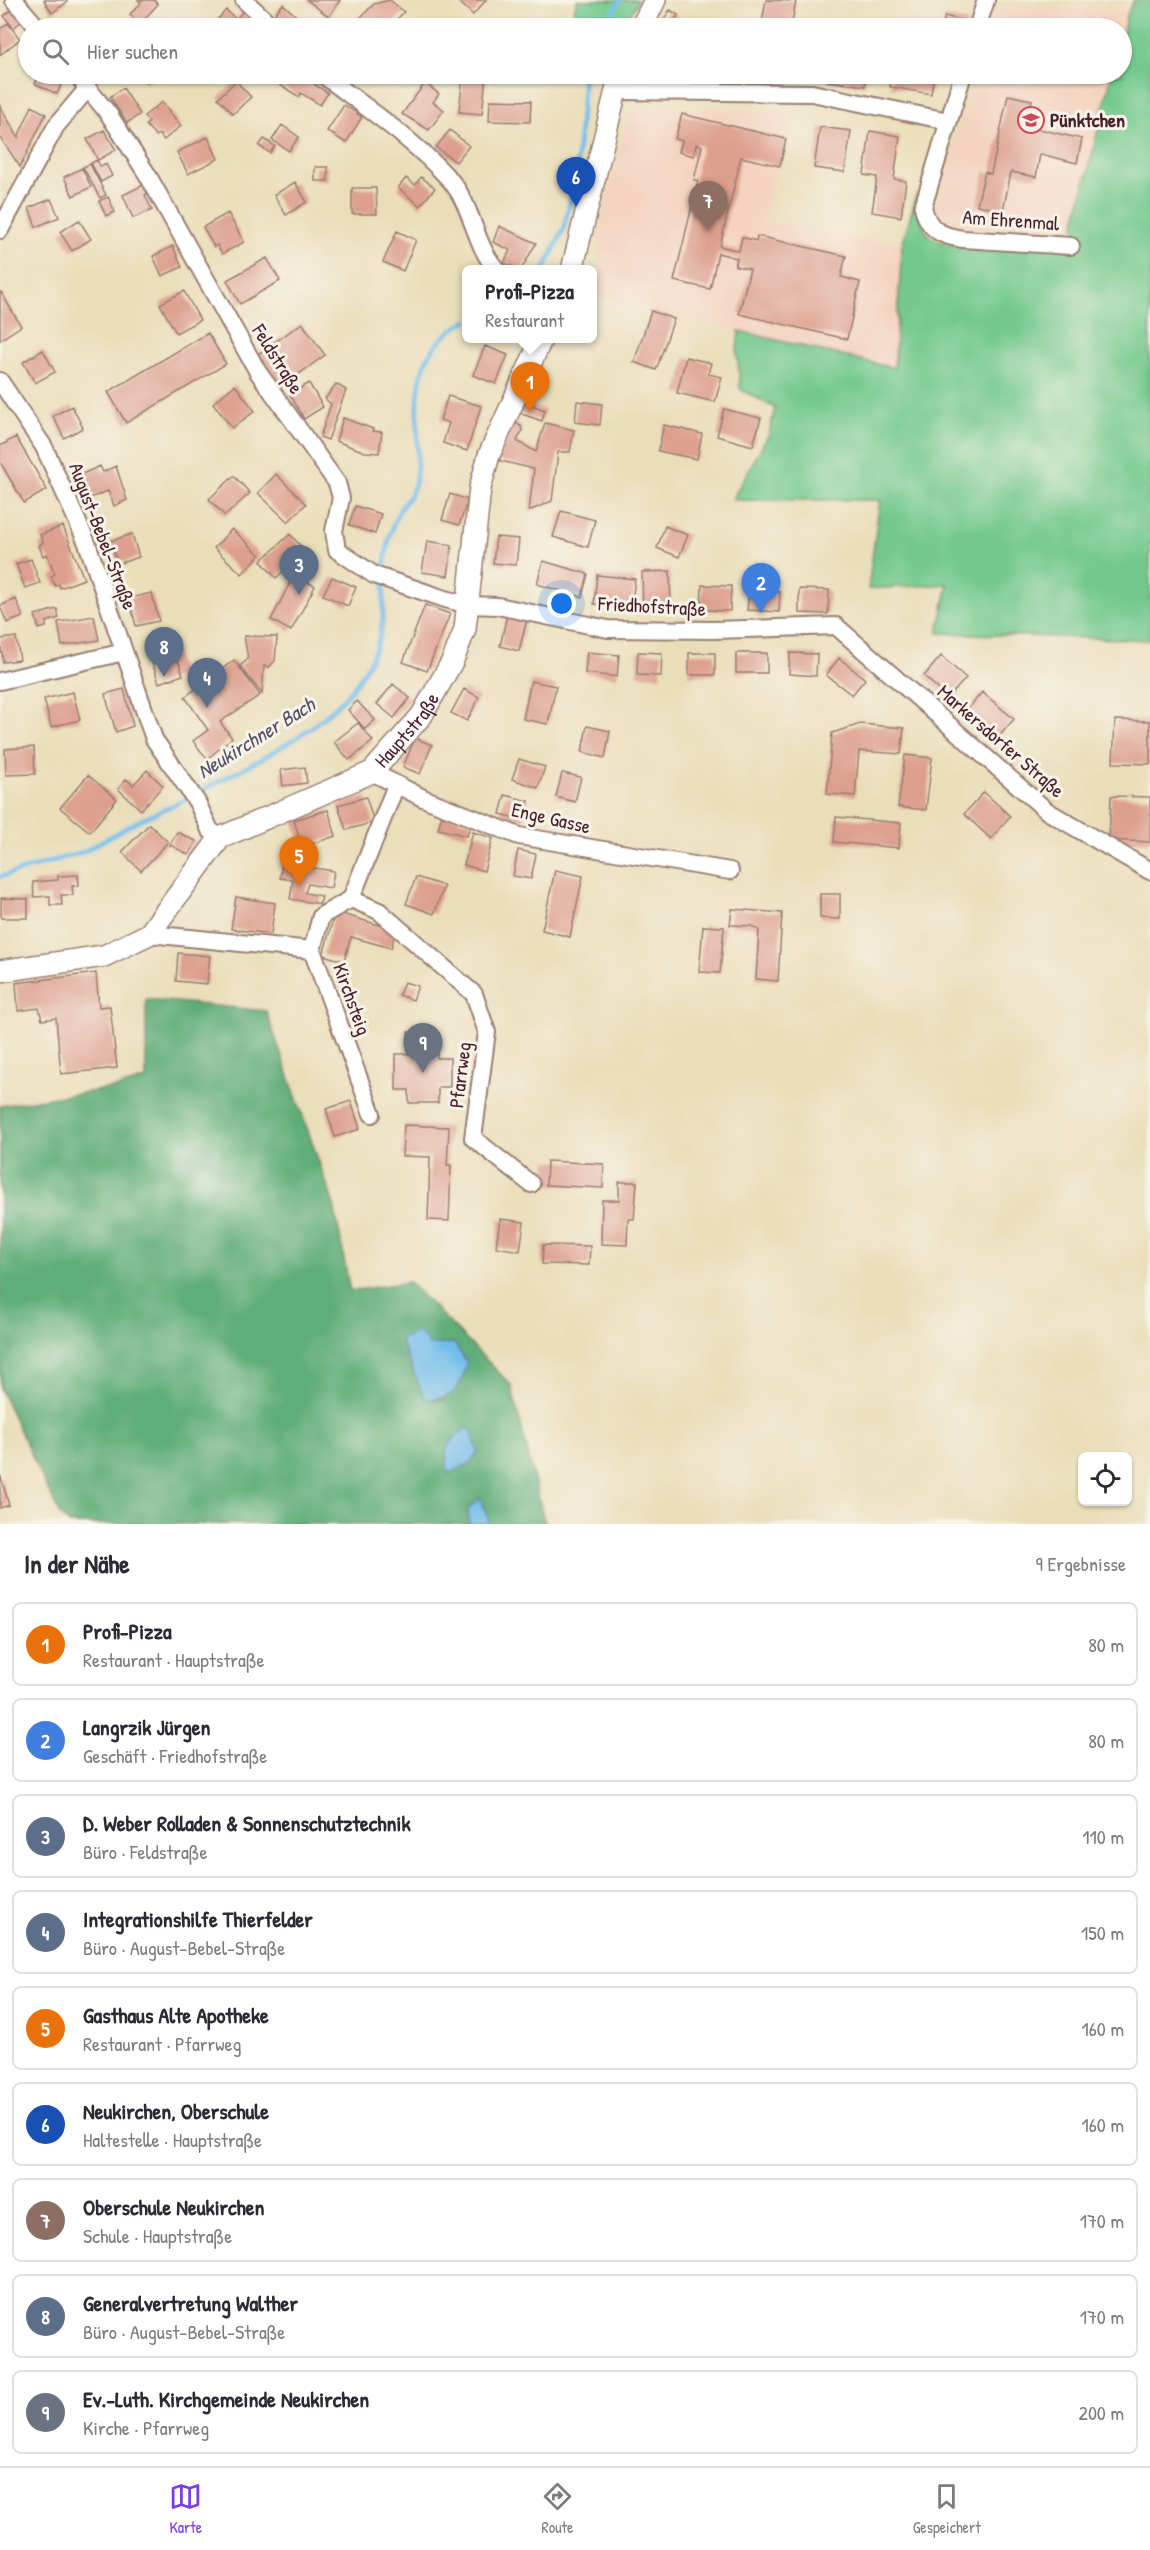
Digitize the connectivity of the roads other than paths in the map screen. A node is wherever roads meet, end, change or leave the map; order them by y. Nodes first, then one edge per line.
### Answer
1 (14, 0) edge
2 (244, 0) edge
3 (655, 0) edge
4 (986, 0) edge
5 (29, 18) edge
6 (263, 18) edge
7 (646, 18) edge
8 (980, 18) edge
9 (85, 84) edge
10 (335, 84) edge
11 (617, 84) edge
12 (652, 84) edge
13 (960, 84) edge
14 (88, 88) junction
15 (948, 121) junction
16 (0, 230) edge
17 (1071, 246) dead end
18 (492, 265) edge
19 (573, 265) edge
20 (540, 343) edge
21 (0, 381) edge
22 (469, 605) junction
23 (836, 626) joint
24 (124, 652) junction
25 (0, 681) edge
26 (372, 772) junction
27 (396, 785) junction
28 (220, 838) junction
29 (730, 871) dead end
30 (1150, 871) edge
31 (351, 898) junction
32 (149, 934) junction
33 (312, 950) junction
34 (0, 971) edge
35 (372, 1114) dead end
36 (531, 1184) dead end

1 - 5 street
2 - 6 street
3 - 7 main road
4 - 8 street
9 - 14 street, Feldstraße
10 - 18 street
11 - 19 main road
12 - 15 street
13 - 15 street, Am Ehrenmal
14 - 16 street
14 - 22 street, Feldstraße
15 - 17 street, Am Ehrenmal
20 - 22 main road, Hauptstraße
21 - 24 street, August-Bebel-Straße
22 - 23 street, Friedhofstraße
22 - 26 main road, Hauptstraße
23 - 30 street, Markersdorfer Straße
24 - 25 street
24 - 28 street, August-Bebel-Straße
26 - 27 street, Enge Gasse
26 - 28 main road, Hauptstraße
27 - 29 street, Enge Gasse
27 - 31 street
28 - 32 main road
31 - 33 street
31 - 36 street, Pfarrweg
32 - 33 street, Kirchsteig
32 - 34 main road
33 - 35 street, Kirchsteig

